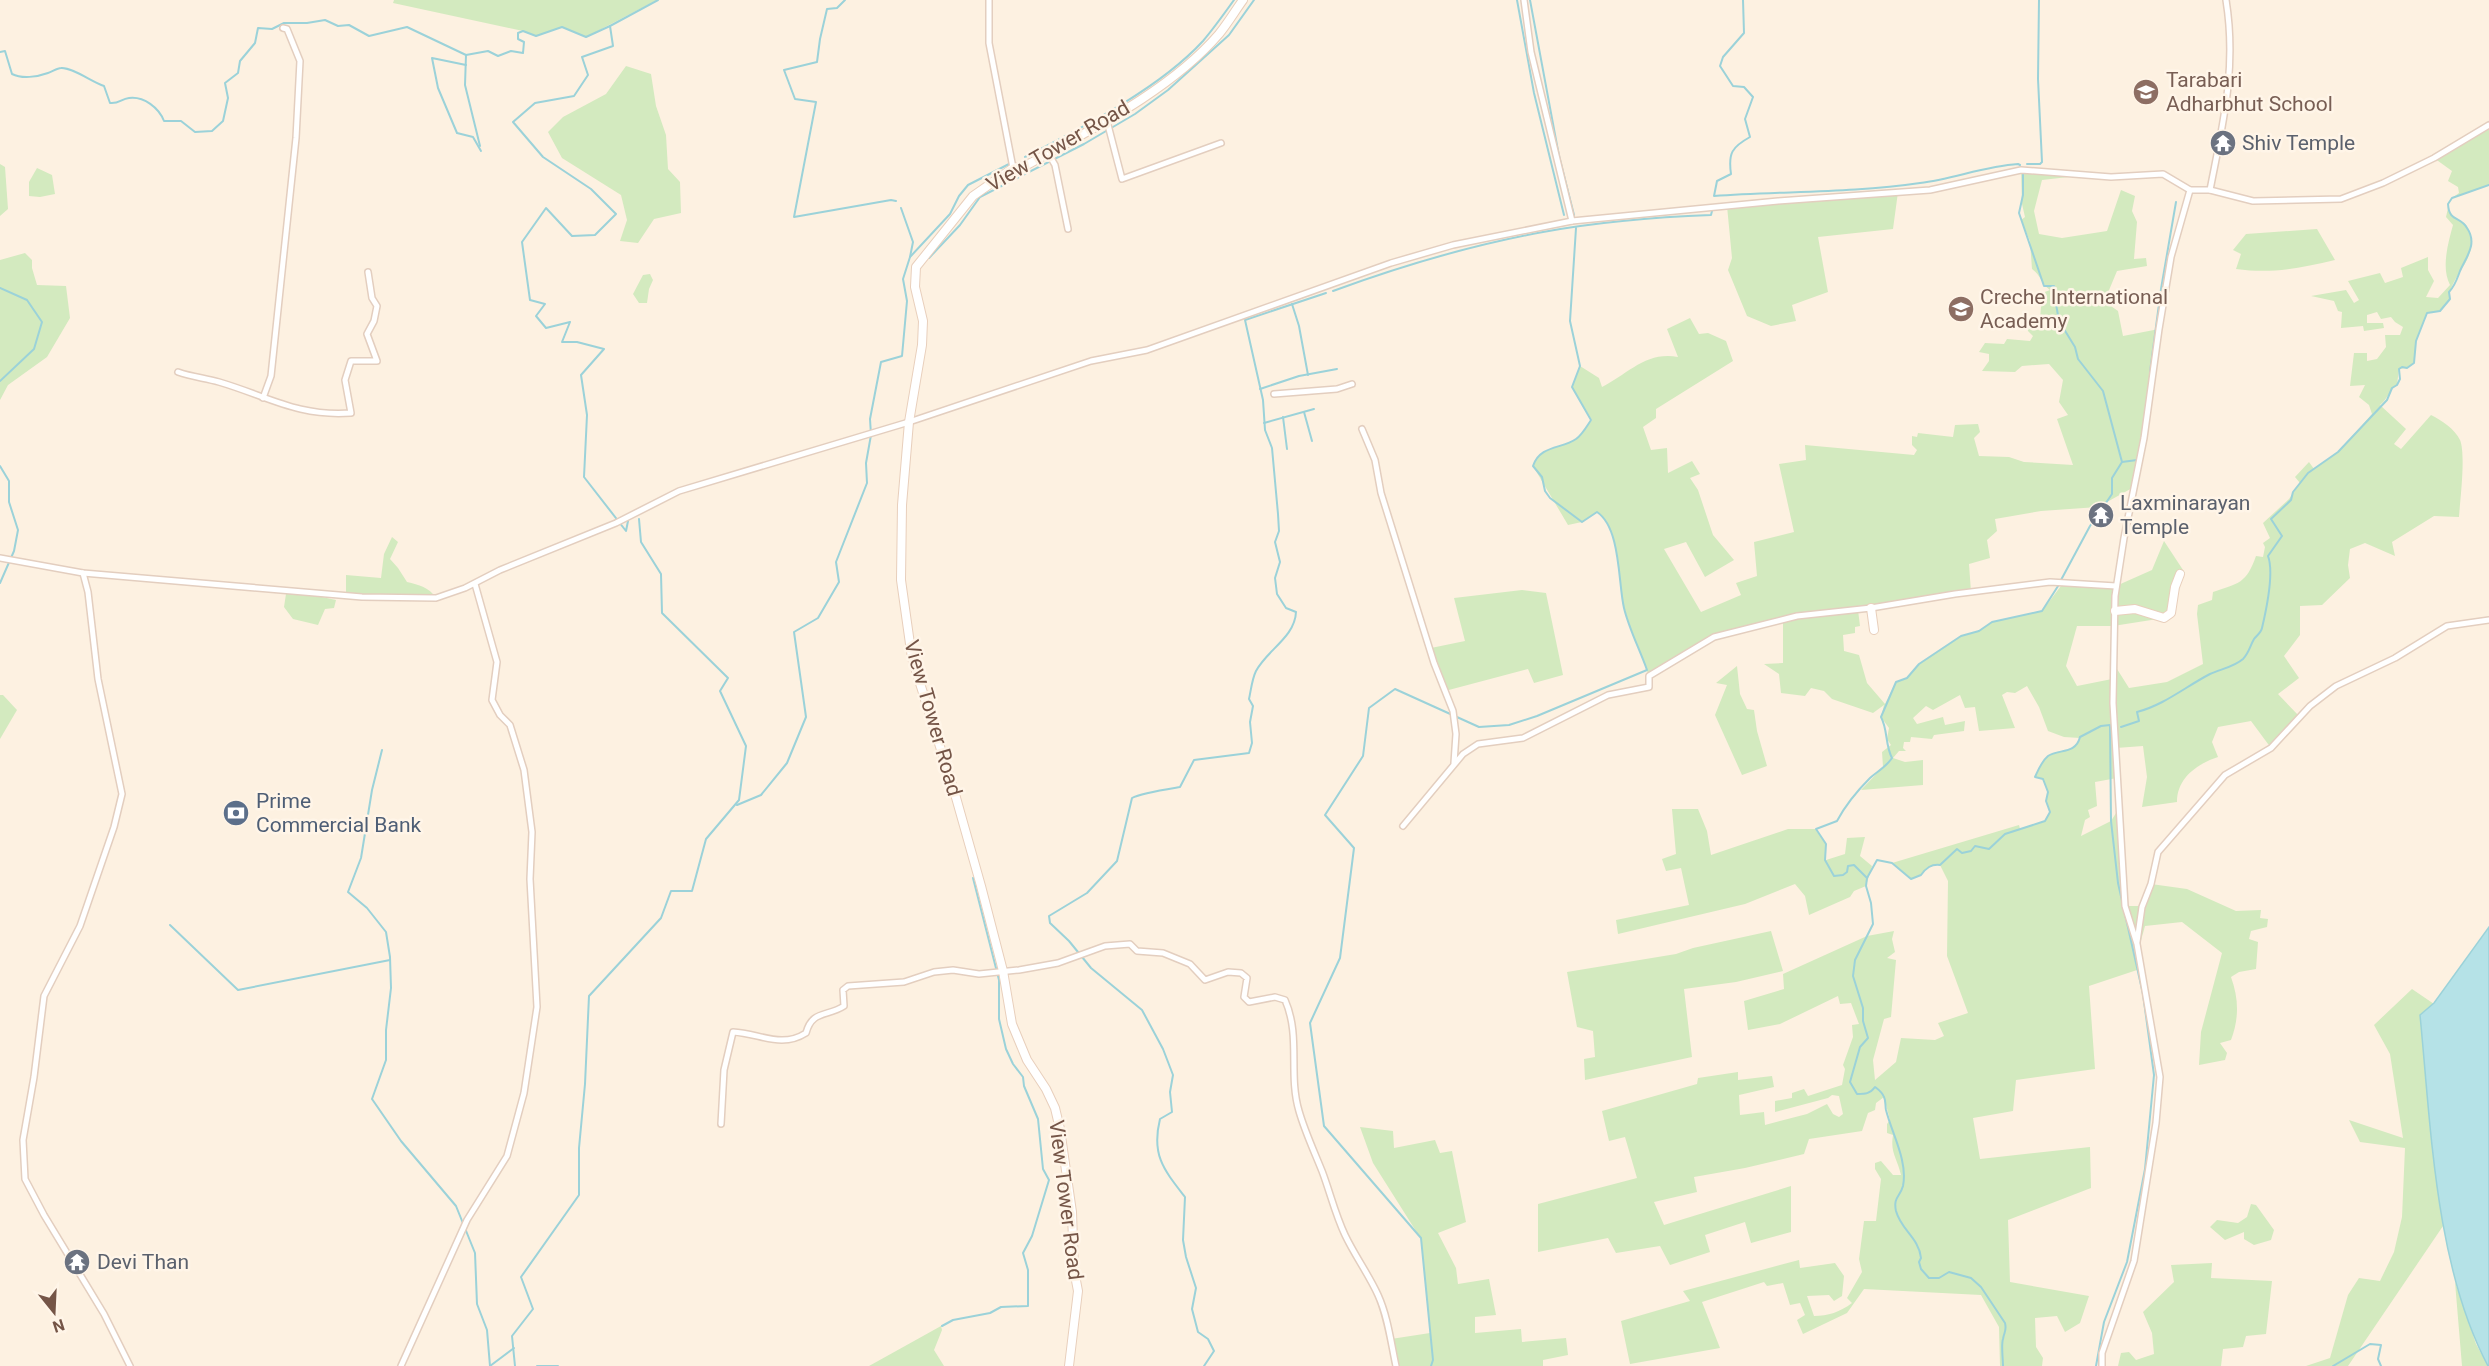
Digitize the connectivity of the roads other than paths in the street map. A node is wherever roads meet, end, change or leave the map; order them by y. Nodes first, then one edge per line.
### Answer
1 (989, 0) edge
2 (1243, 0) edge
3 (1524, 0) edge
4 (2226, 0) edge
5 (283, 28) dead end
6 (1107, 122) junction
7 (2489, 125) edge
8 (1221, 143) dead end
9 (1048, 153) junction
10 (1013, 168) junction
11 (2190, 190) junction
12 (2210, 190) junction
13 (1572, 221) junction
14 (1068, 229) dead end
15 (368, 272) dead end
16 (178, 372) dead end
17 (1352, 384) dead end
18 (1274, 394) dead end
19 (263, 398) junction
20 (909, 422) junction
21 (1362, 429) dead end
22 (0, 558) edge
23 (83, 573) junction
24 (2180, 574) dead end
25 (475, 584) junction
26 (2116, 586) junction
27 (1871, 608) junction
28 (2115, 611) junction
29 (2489, 620) edge
30 (1875, 630) dead end
31 (1454, 765) junction
32 (1403, 826) dead end
33 (2137, 944) junction
34 (1003, 971) junction
35 (721, 1124) dead end
36 (130, 1366) edge
37 (401, 1366) edge
38 (1069, 1366) edge
39 (1396, 1366) edge
40 (2103, 1366) edge

1 - 10 street
2 - 6 street, View Tower Road
3 - 13 street
4 - 12 street
5 - 19 street
6 - 8 street
6 - 9 street, View Tower Road
7 - 12 street
9 - 10 street, View Tower Road
9 - 14 street
10 - 20 street, View Tower Road
11 - 12 street
11 - 13 street
11 - 26 street
13 - 20 street
15 - 19 street
16 - 19 street
17 - 18 street
20 - 25 street
20 - 34 street, View Tower Road
21 - 31 street
22 - 23 street
23 - 25 street
23 - 36 street
24 - 28 street
25 - 37 street
26 - 27 street
26 - 28 street
27 - 30 street
27 - 31 street
28 - 33 street
29 - 33 street
31 - 32 street
33 - 40 street
34 - 35 street
34 - 38 street, View Tower Road
34 - 39 street

